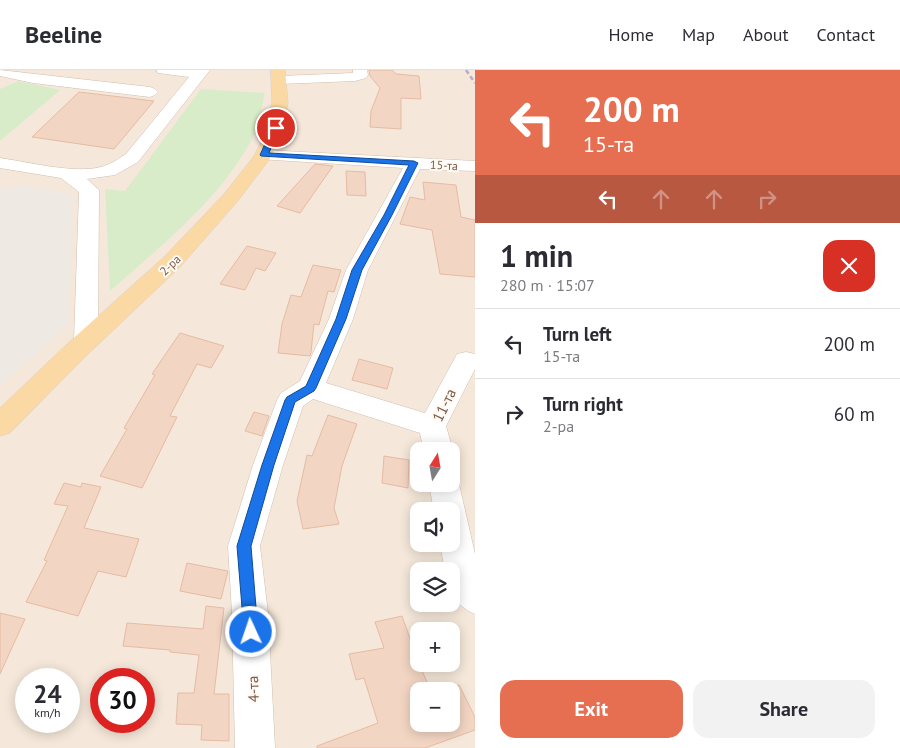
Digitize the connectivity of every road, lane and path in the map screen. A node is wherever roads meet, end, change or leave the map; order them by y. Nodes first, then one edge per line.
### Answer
1 (163, 70) edge
2 (360, 70) edge
3 (0, 72) edge
4 (201, 72) edge
5 (279, 75) edge
6 (150, 92) dead end
7 (264, 155) junction
8 (0, 163) edge
9 (414, 163) junction
10 (475, 166) edge
11 (67, 174) junction
12 (86, 341) junction
13 (466, 362) dead end
14 (310, 388) junction
15 (0, 425) edge
16 (435, 439) edge
17 (458, 552) edge
18 (475, 597) edge
19 (255, 748) edge

1 - 4 street
2 - 5 street
3 - 6 street
4 - 11 street
5 - 7 main road, 2-ра
7 - 9 street, 15-та
7 - 12 main road, 2-ра
8 - 11 street
9 - 10 street, 15-та
9 - 14 street, 4-та
11 - 12 street
12 - 15 main road, 2-ра
13 - 16 street, 11-та
14 - 16 street
14 - 19 street, 4-та
17 - 18 street

